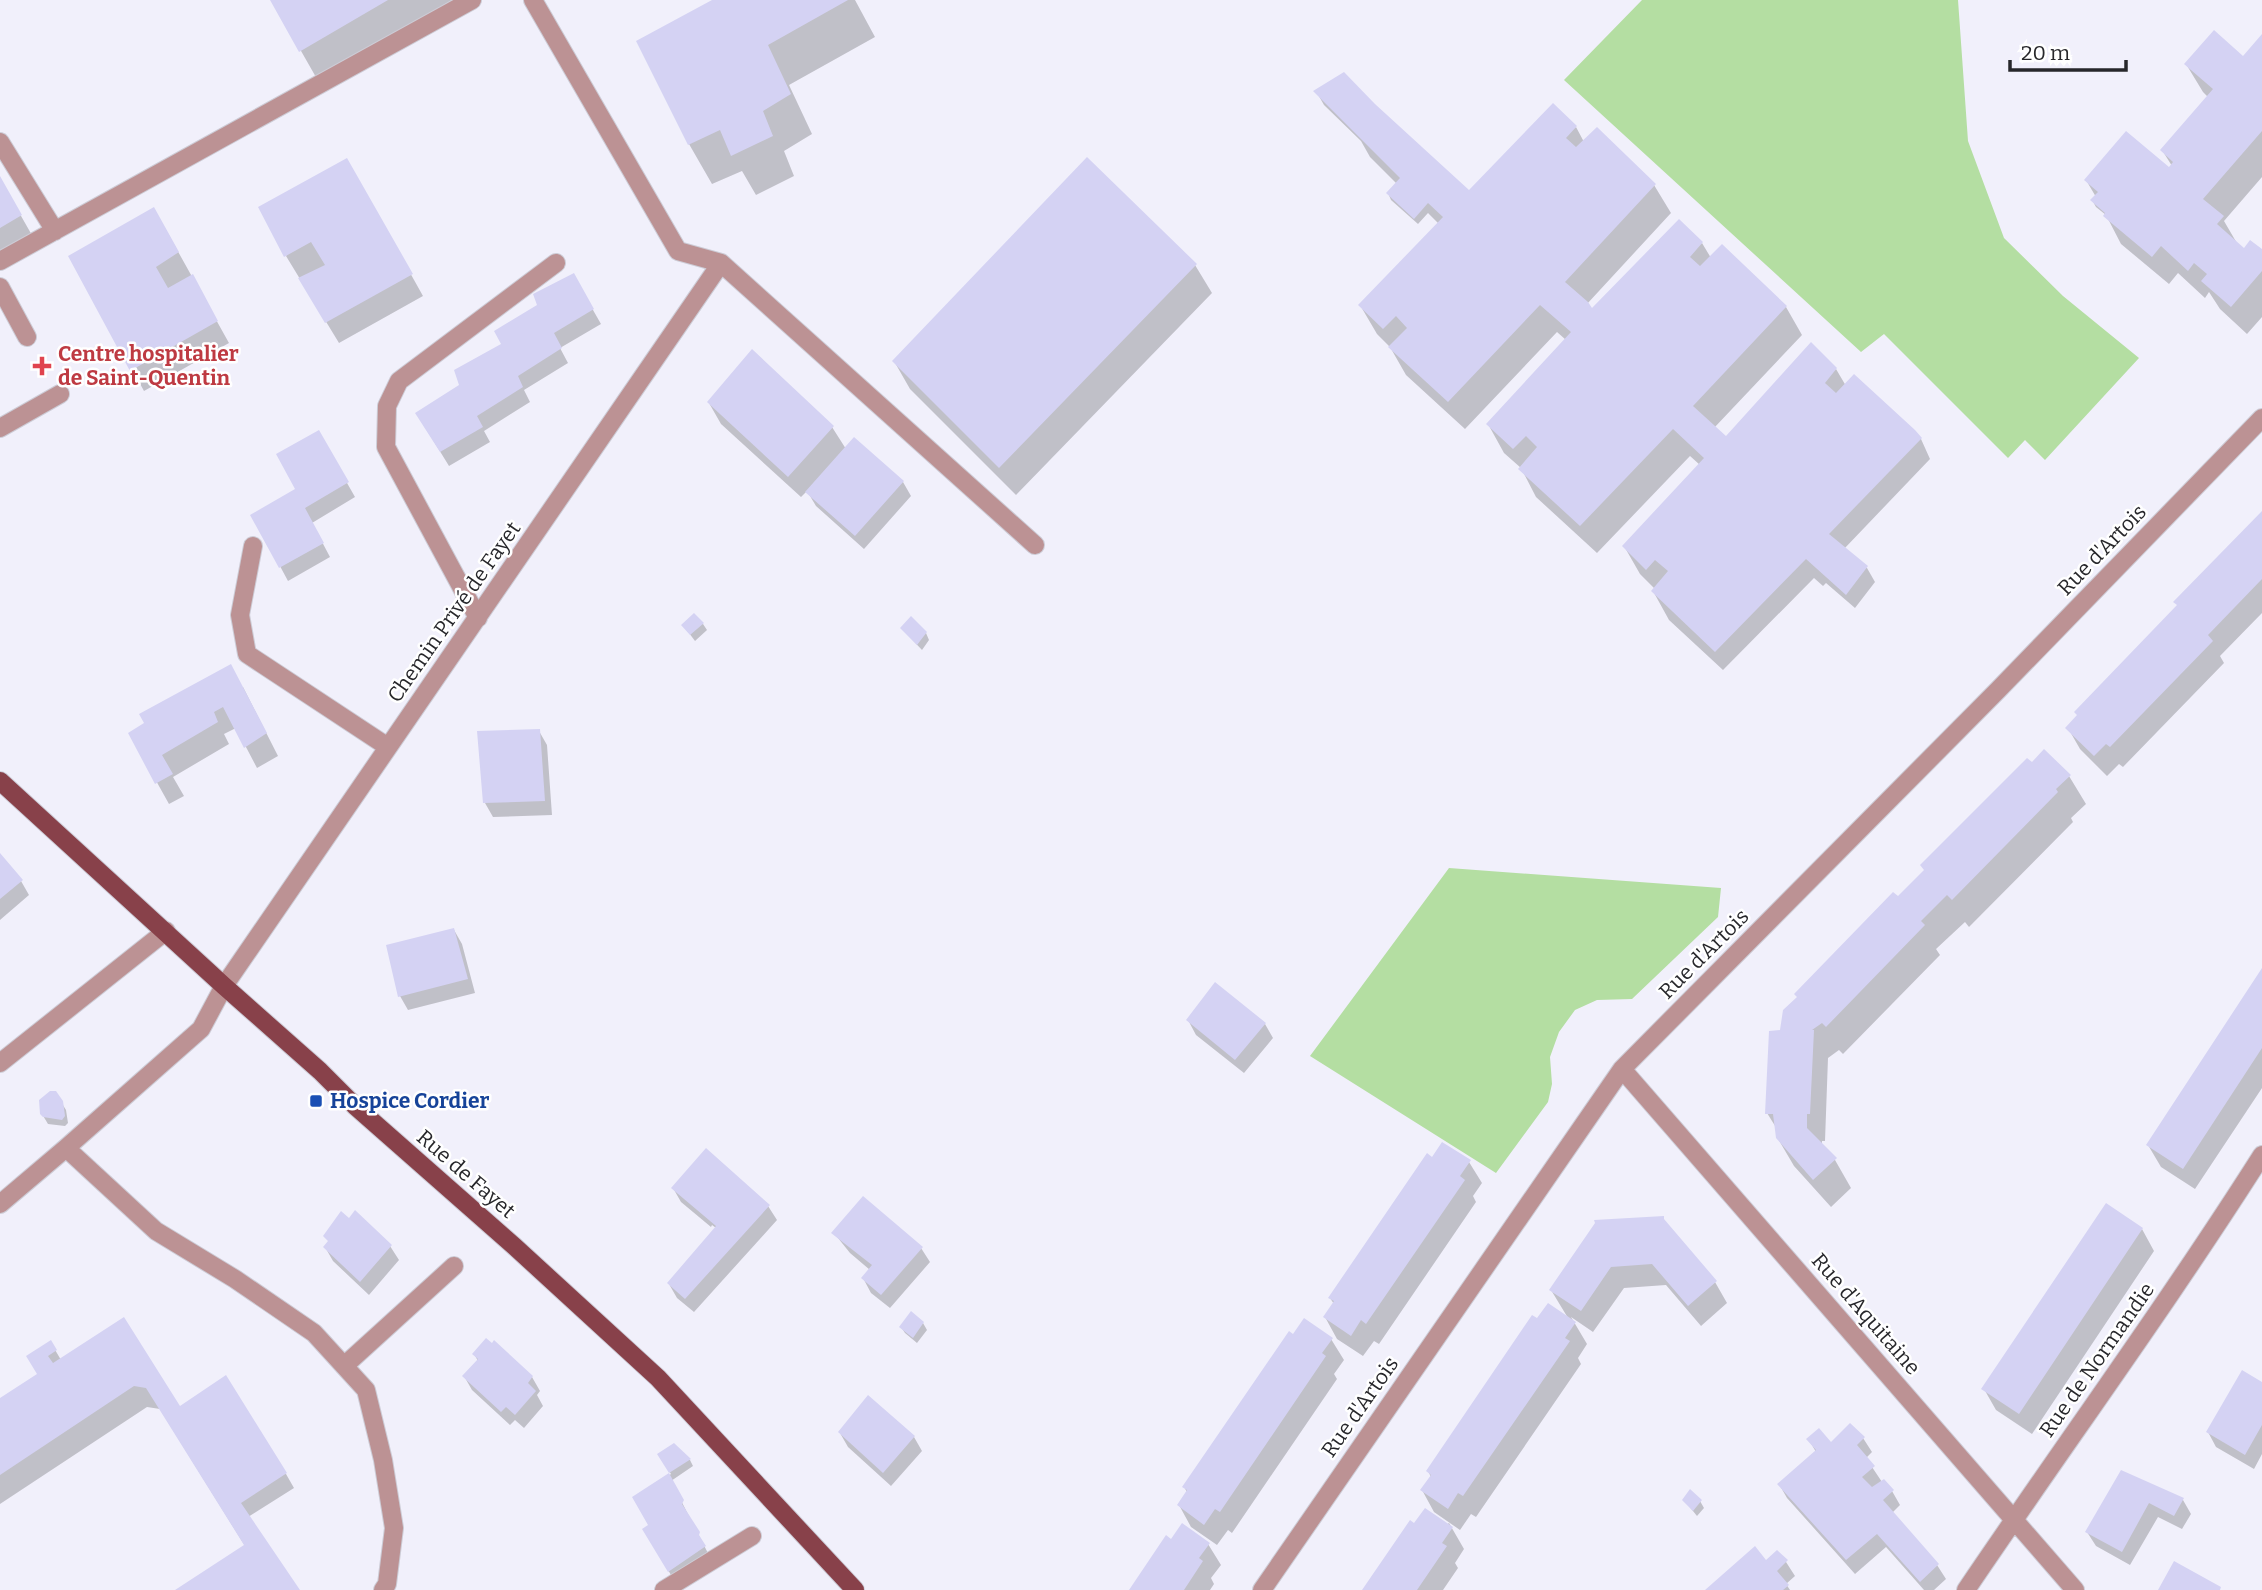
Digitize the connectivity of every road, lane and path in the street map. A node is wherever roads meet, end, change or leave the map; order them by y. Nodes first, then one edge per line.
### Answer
1 (471, 0) edge
2 (533, 0) edge
3 (0, 142) edge
4 (55, 231) junction
5 (0, 261) edge
6 (556, 263) dead end
7 (721, 263) junction
8 (0, 287) edge
9 (27, 337) dead end
10 (60, 394) dead end
11 (2262, 418) edge
12 (0, 428) edge
13 (1035, 545) dead end
14 (253, 547) dead end
15 (478, 618) junction
16 (388, 747) junction
17 (0, 781) edge
18 (166, 931) junction
19 (224, 986) junction
20 (0, 1063) edge
21 (1622, 1069) junction
22 (66, 1148) junction
23 (2262, 1155) edge
24 (0, 1203) edge
25 (454, 1266) dead end
26 (344, 1366) junction
27 (2013, 1519) junction
28 (752, 1536) dead end
29 (383, 1590) edge
30 (664, 1590) edge
31 (855, 1590) edge
32 (1262, 1590) edge
33 (1966, 1590) edge
34 (2075, 1590) edge

1 - 4 street
2 - 7 street
3 - 4 street
4 - 5 street
6 - 15 street
7 - 13 street
7 - 15 street, Chemin Privé de Fayet
8 - 9 street
10 - 12 street
11 - 21 street, Rue d'Artois
14 - 16 street
15 - 16 street, Chemin Privé de Fayet
16 - 19 street, Chemin Privé de Fayet
17 - 18 main road, Rue de Fayet
18 - 19 main road, Rue de Fayet
18 - 20 street
19 - 22 street, Chemin Privé de Fayet
19 - 31 main road, Rue de Fayet
21 - 27 street, Rue d'Aquitaine
21 - 32 street, Rue d'Artois
22 - 24 street, Chemin Privé de Fayet
22 - 26 street
23 - 27 street, Rue de Normandie
25 - 26 street
26 - 29 street
27 - 33 street, Rue de Normandie
27 - 34 street, Rue d'Aquitaine
28 - 30 street

